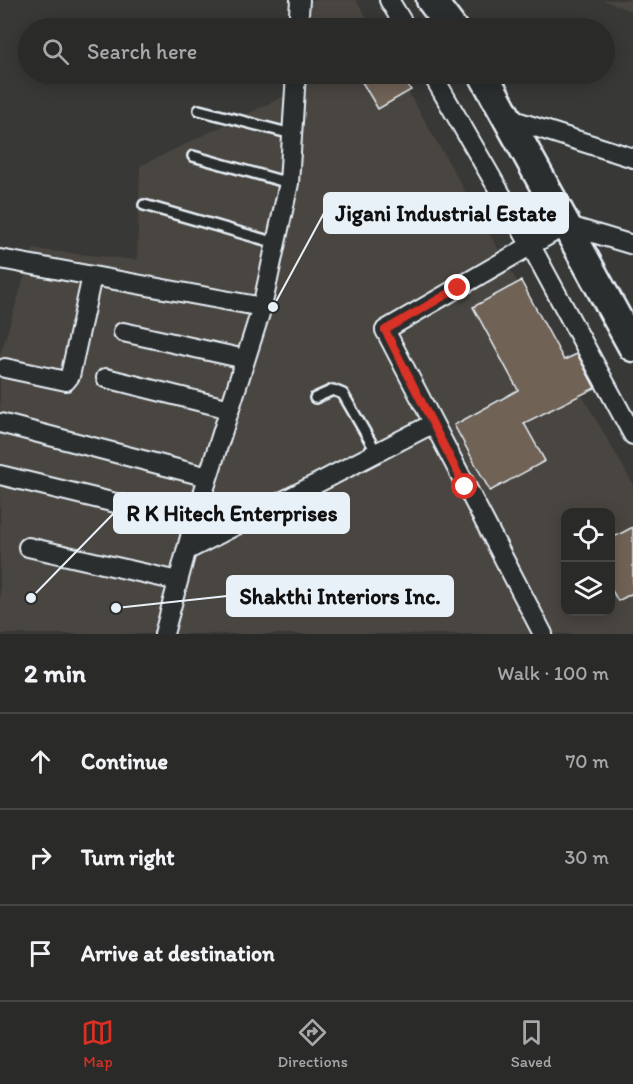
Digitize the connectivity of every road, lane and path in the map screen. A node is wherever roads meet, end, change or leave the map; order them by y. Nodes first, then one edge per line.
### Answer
1 (300, 0) edge
2 (389, 0) edge
3 (431, 0) edge
4 (299, 18) edge
5 (400, 18) edge
6 (444, 18) edge
7 (295, 84) edge
8 (438, 84) edge
9 (488, 84) edge
10 (199, 110) dead end
11 (507, 118) junction
12 (292, 134) junction
13 (193, 156) dead end
14 (633, 158) edge
15 (289, 183) junction
16 (144, 205) dead end
17 (566, 225) junction
18 (276, 243) junction
19 (633, 245) edge
20 (531, 246) junction
21 (0, 259) edge
22 (92, 276) junction
23 (262, 307) junction
24 (123, 332) dead end
25 (630, 339) edge
26 (245, 359) junction
27 (5, 368) dead end
28 (106, 378) dead end
29 (315, 398) dead end
30 (230, 409) junction
31 (0, 423) edge
32 (432, 424) junction
33 (633, 435) edge
34 (377, 453) junction
35 (0, 475) edge
36 (208, 477) junction
37 (194, 522) junction
38 (28, 547) dead end
39 (186, 551) junction
40 (178, 580) junction
41 (164, 634) edge
42 (543, 634) edge

1 - 4 street
2 - 5 street
3 - 6 main road
7 - 12 street
8 - 20 street
9 - 11 main road
10 - 12 lane
11 - 14 street
11 - 17 main road
12 - 15 street
13 - 15 lane
15 - 18 street
16 - 18 lane
17 - 19 street
17 - 20 street
17 - 25 main road
18 - 23 street
20 - 32 street
20 - 33 street
21 - 22 street
22 - 23 street
22 - 27 street
23 - 26 street
24 - 26 street
26 - 30 street
28 - 30 street
29 - 34 lane
30 - 36 street
31 - 36 street
32 - 34 street
32 - 42 street
34 - 39 street
35 - 37 street
36 - 37 street
37 - 39 street
38 - 40 street
39 - 40 street
40 - 41 street

